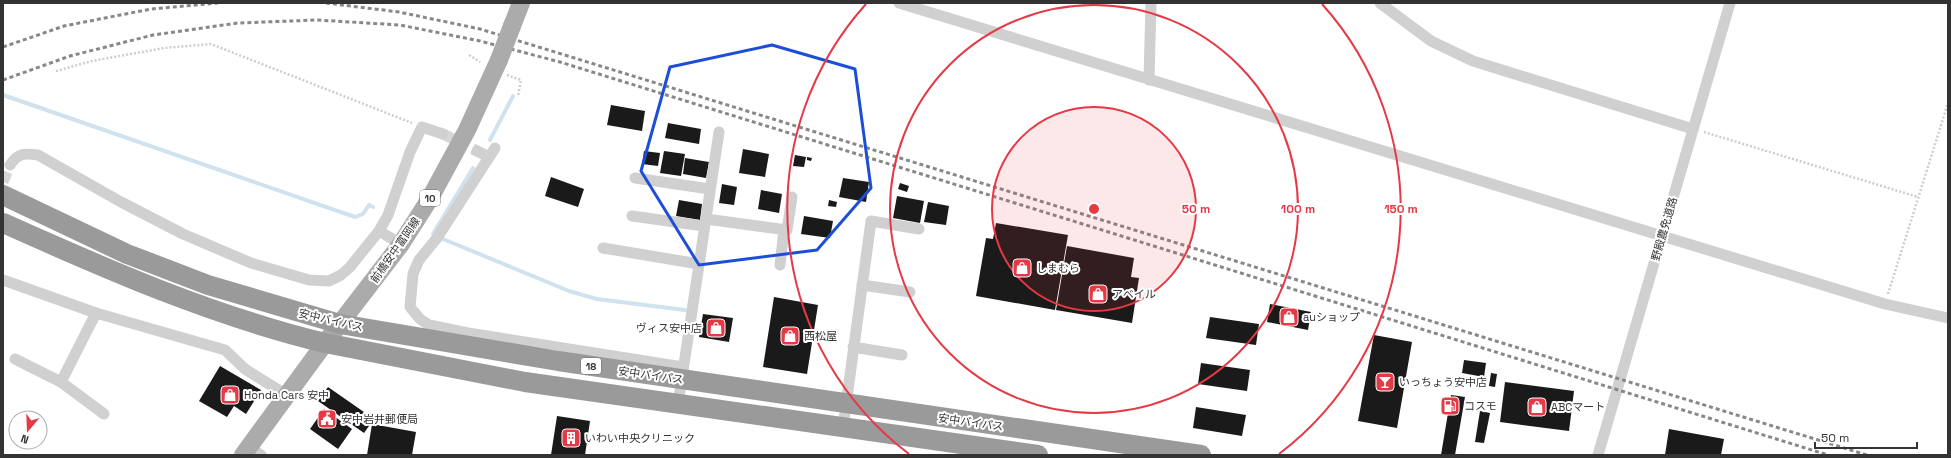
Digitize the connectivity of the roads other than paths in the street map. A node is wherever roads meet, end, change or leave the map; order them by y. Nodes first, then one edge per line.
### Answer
1 (521, 3) edge
2 (899, 3) edge
3 (1151, 3) edge
4 (1380, 3) edge
5 (1730, 3) edge
6 (1148, 80) junction
7 (1693, 129) junction
8 (718, 132) dead end
9 (444, 134) tunnel mouth
10 (477, 151) tunnel mouth
11 (10, 165) tunnel mouth
12 (635, 178) dead end
13 (710, 189) junction
14 (5, 195) edge
15 (792, 197) dead end
16 (632, 216) dead end
17 (705, 222) junction
18 (3, 223) edge
19 (919, 229) dead end
20 (784, 230) junction
21 (379, 231) junction
22 (1662, 237) junction
23 (401, 244) junction
24 (604, 248) dead end
25 (699, 264) junction
26 (780, 265) dead end
27 (3, 280) edge
28 (862, 285) junction
29 (910, 292) dead end
30 (96, 313) junction
31 (1948, 318) edge
32 (340, 324) junction
33 (445, 335) junction
34 (325, 343) junction
35 (853, 347) junction
36 (902, 355) dead end
37 (15, 359) dead end
38 (682, 373) junction
39 (61, 382) junction
40 (288, 396) junction
41 (678, 404) junction
42 (846, 404) junction
43 (104, 414) dead end
44 (843, 427) junction
45 (251, 452) edge
46 (1038, 455) edge
47 (1201, 455) edge
48 (1598, 455) edge

1 - 23 main road, 前橋安中富岡線 / 10, bridge
2 - 6 street
3 - 6 street
4 - 7 street
5 - 7 street, 野殿農免道路
6 - 22 street
7 - 22 street, 野殿農免道路
8 - 13 street
9 - 21 street
10 - 33 street
11 - 21 street
12 - 13 street
13 - 17 street
14 - 32 highway, 安中バイパス / 18
15 - 20 street
16 - 17 street
17 - 20 street
17 - 25 street
18 - 34 highway, 安中バイパス / 18
19 - 28 street
20 - 26 street
21 - 23 street
22 - 31 street
22 - 48 street, 野殿農免道路
23 - 32 main road, 前橋安中富岡線 / 10
24 - 25 street
25 - 38 street
27 - 30 street
28 - 29 street
28 - 35 street
30 - 39 street
30 - 40 street
32 - 33 highway, 安中バイパス / 18
32 - 34 main road, 前橋安中富岡線 / 10
33 - 38 highway, 安中バイパス / 18
34 - 40 main road, 前橋安中富岡線 / 10
34 - 41 highway, 安中バイパス / 18
35 - 36 street
35 - 42 street
37 - 39 street
38 - 41 street
38 - 42 highway, 安中バイパス / 18
39 - 43 street
40 - 45 main road, 前橋安中富岡線 / 10
41 - 44 highway, 安中バイパス / 18
42 - 44 street
42 - 47 highway, 安中バイパス / 18
44 - 46 highway, 安中バイパス / 18

